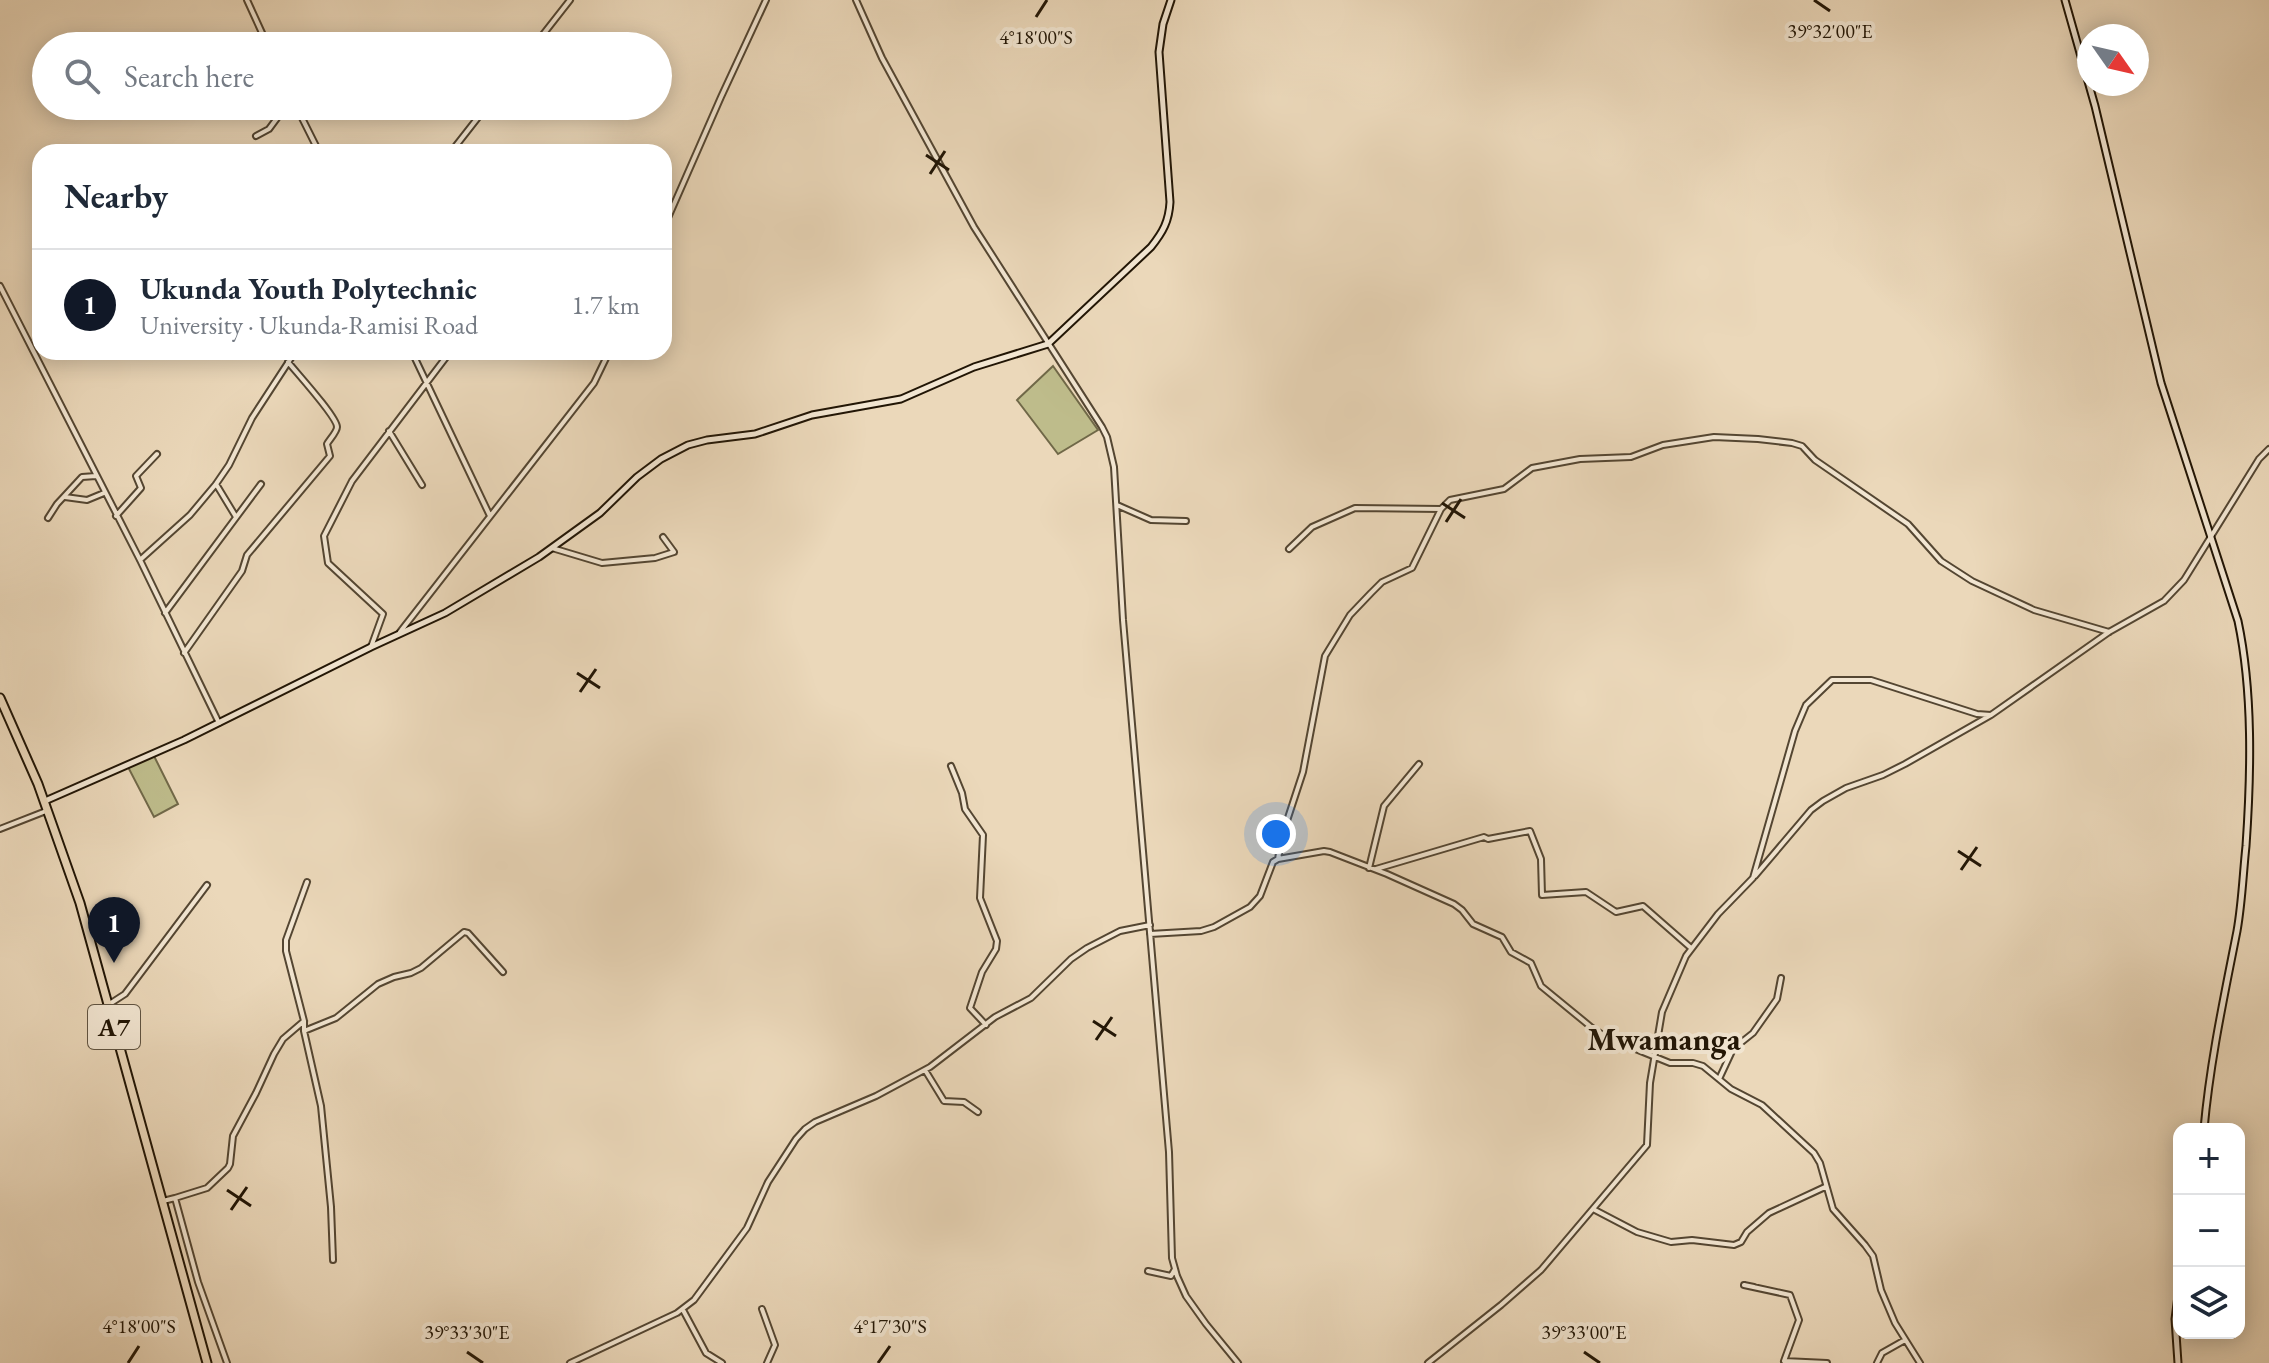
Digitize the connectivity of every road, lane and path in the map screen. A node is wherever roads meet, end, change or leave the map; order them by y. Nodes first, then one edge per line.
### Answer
1 (247, 0) edge
2 (570, 0) edge
3 (766, 0) edge
4 (856, 0) edge
5 (1171, 0) edge
6 (2065, 0) edge
7 (262, 32) edge
8 (545, 32) edge
9 (276, 120) edge
10 (303, 120) edge
11 (476, 120) edge
12 (256, 136) dead end
13 (315, 144) edge
14 (457, 144) edge
15 (672, 208) edge
16 (0, 286) edge
17 (1048, 344) junction
18 (32, 349) edge
19 (37, 360) edge
20 (416, 360) edge
21 (444, 360) edge
22 (605, 360) edge
23 (288, 362) joint
24 (427, 384) junction
25 (389, 431) junction
26 (2269, 449) edge
27 (157, 454) dead end
28 (96, 476) junction
29 (216, 484) junction
30 (261, 484) dead end
31 (422, 485) dead end
32 (104, 493) junction
33 (65, 497) junction
34 (1117, 505) junction
35 (1441, 509) junction
36 (116, 516) junction
37 (236, 517) junction
38 (490, 517) junction
39 (48, 518) dead end
40 (1186, 521) dead end
41 (663, 537) dead end
42 (2211, 539) junction
43 (552, 548) junction
44 (1289, 549) dead end
45 (140, 560) junction
46 (165, 614) junction
47 (2109, 632) junction
48 (399, 634) junction
49 (371, 647) junction
50 (184, 653) junction
51 (0, 698) edge
52 (1991, 715) junction
53 (219, 723) junction
54 (1419, 764) dead end
55 (951, 766) dead end
56 (45, 801) junction
57 (48, 811) junction
58 (0, 829) edge
59 (1278, 859) junction
60 (1372, 869) junction
61 (1753, 878) junction
62 (307, 882) dead end
63 (207, 885) dead end
64 (1150, 925) junction
65 (1150, 934) junction
66 (1691, 948) junction
67 (503, 972) dead end
68 (1781, 978) dead end
69 (108, 1005) junction
70 (304, 1021) junction
71 (986, 1025) junction
72 (304, 1031) junction
73 (1655, 1058) junction
74 (925, 1070) junction
75 (1719, 1079) junction
76 (978, 1112) dead end
77 (2204, 1123) edge
78 (1825, 1187) junction
79 (175, 1198) junction
80 (162, 1201) junction
81 (1593, 1209) junction
82 (333, 1260) dead end
83 (1175, 1269) junction
84 (1148, 1271) dead end
85 (1754, 1287) dead end
86 (762, 1309) dead end
87 (683, 1310) junction
88 (2176, 1339) edge
89 (1905, 1340) junction
90 (207, 1363) edge
91 (227, 1363) edge
92 (570, 1363) edge
93 (722, 1363) edge
94 (767, 1363) edge
95 (1238, 1363) edge
96 (1428, 1363) edge
97 (1827, 1363) edge
98 (1877, 1363) edge
99 (1920, 1363) edge
100 (2178, 1363) edge

1 - 7 street
2 - 8 street
3 - 15 street
4 - 17 street
5 - 17 street
6 - 42 street
9 - 12 street
10 - 13 street
11 - 14 street
16 - 18 street
17 - 34 street
17 - 43 street
19 - 28 street
20 - 24 street
21 - 24 street
22 - 38 street
23 - 29 street
23 - 50 street
24 - 25 street
24 - 38 street
25 - 31 street
25 - 49 street
26 - 42 street
27 - 36 street
28 - 32 street
28 - 33 street
29 - 37 street
29 - 45 street
30 - 37 street
32 - 33 street
32 - 36 street
33 - 39 street
34 - 40 street
34 - 64 street
35 - 44 street
35 - 47 street
35 - 59 street
36 - 45 street
37 - 46 street
38 - 48 street
41 - 43 street
42 - 47 street
42 - 77 street
43 - 48 street
45 - 46 street
46 - 50 street
47 - 52 street
48 - 49 street
49 - 53 street
50 - 53 street
51 - 56 highway, A7
52 - 61 street
52 - 61 street
53 - 56 street
54 - 60 street
55 - 71 street
56 - 57 highway, A7
57 - 58 street
57 - 69 highway, A7
59 - 60 street
59 - 65 street
60 - 66 street
60 - 73 street
61 - 66 street
62 - 70 street
63 - 69 street
64 - 65 street
64 - 71 street
65 - 83 street
66 - 73 street
67 - 72 street
68 - 75 street
69 - 80 highway, A7
70 - 72 street
70 - 79 street
71 - 74 street
72 - 82 street
73 - 75 street
73 - 81 street
74 - 76 street
74 - 87 street
75 - 78 street
78 - 81 street
78 - 89 street
79 - 80 street
79 - 91 street
80 - 90 highway, A7
81 - 96 street
83 - 84 street
83 - 95 street
85 - 97 street
86 - 94 street
87 - 92 street
87 - 93 street
88 - 100 street
89 - 98 street
89 - 99 street

